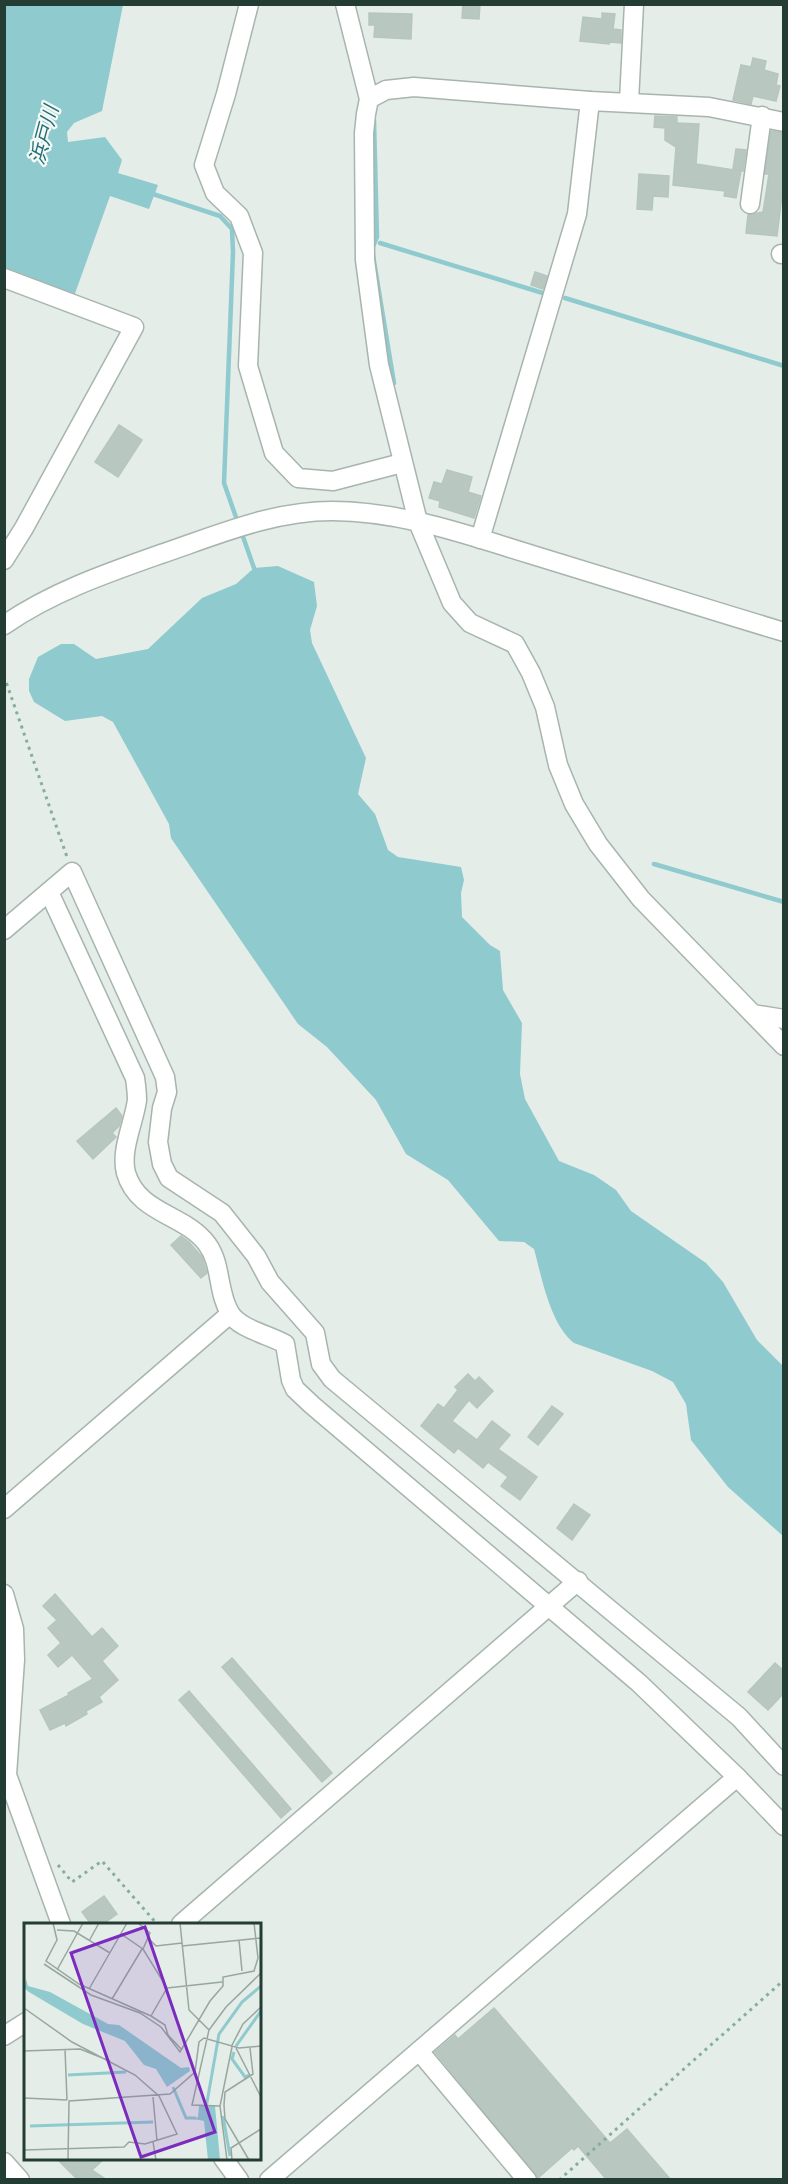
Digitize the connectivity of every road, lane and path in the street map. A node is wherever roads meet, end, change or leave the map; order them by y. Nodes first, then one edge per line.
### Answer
1 (249, 4) edge
2 (345, 4) edge
3 (634, 4) edge
4 (369, 99) junction
5 (590, 101) junction
6 (629, 101) junction
7 (762, 116) junction
8 (783, 122) edge
9 (750, 204) dead end
10 (4, 278) edge
11 (402, 463) junction
12 (418, 522) junction
13 (480, 539) junction
14 (4, 560) edge
15 (4, 625) edge
16 (783, 632) edge
17 (4, 676) edge
18 (72, 872) junction
19 (49, 892) junction
20 (4, 930) edge
21 (753, 1014) junction
22 (783, 1019) edge
23 (783, 1046) edge
24 (230, 1314) junction
25 (4, 1509) edge
26 (578, 1581) junction
27 (4, 1594) edge
28 (548, 1605) junction
29 (783, 1766) edge
30 (737, 1777) junction
31 (783, 1827) edge
32 (54, 1860) dead end
33 (61, 1923) edge
34 (156, 1923) edge
35 (182, 1923) edge
36 (783, 1980) edge
37 (24, 2023) edge
38 (4, 2036) edge
39 (419, 2051) junction
40 (224, 2160) edge
41 (4, 2162) edge
42 (20, 2180) edge
43 (239, 2180) edge
44 (269, 2180) edge
45 (527, 2180) edge
46 (559, 2180) edge

1 - 11 street
2 - 4 street
3 - 6 street
4 - 5 street
4 - 11 street
5 - 6 street
5 - 13 street
6 - 7 street
7 - 8 street
7 - 9 street
10 - 14 street
11 - 12 street
12 - 13 street
12 - 15 street
12 - 21 street
13 - 16 street
17 - 18 path
18 - 19 street
18 - 26 street
19 - 20 street
19 - 24 street
21 - 22 street
21 - 23 street
24 - 25 street
24 - 28 street
26 - 28 street
26 - 29 street
27 - 33 street
28 - 30 street
28 - 35 street
30 - 31 street
30 - 39 street
32 - 34 path
36 - 46 path
37 - 38 street
39 - 44 street
39 - 45 street
40 - 43 street
41 - 42 street

